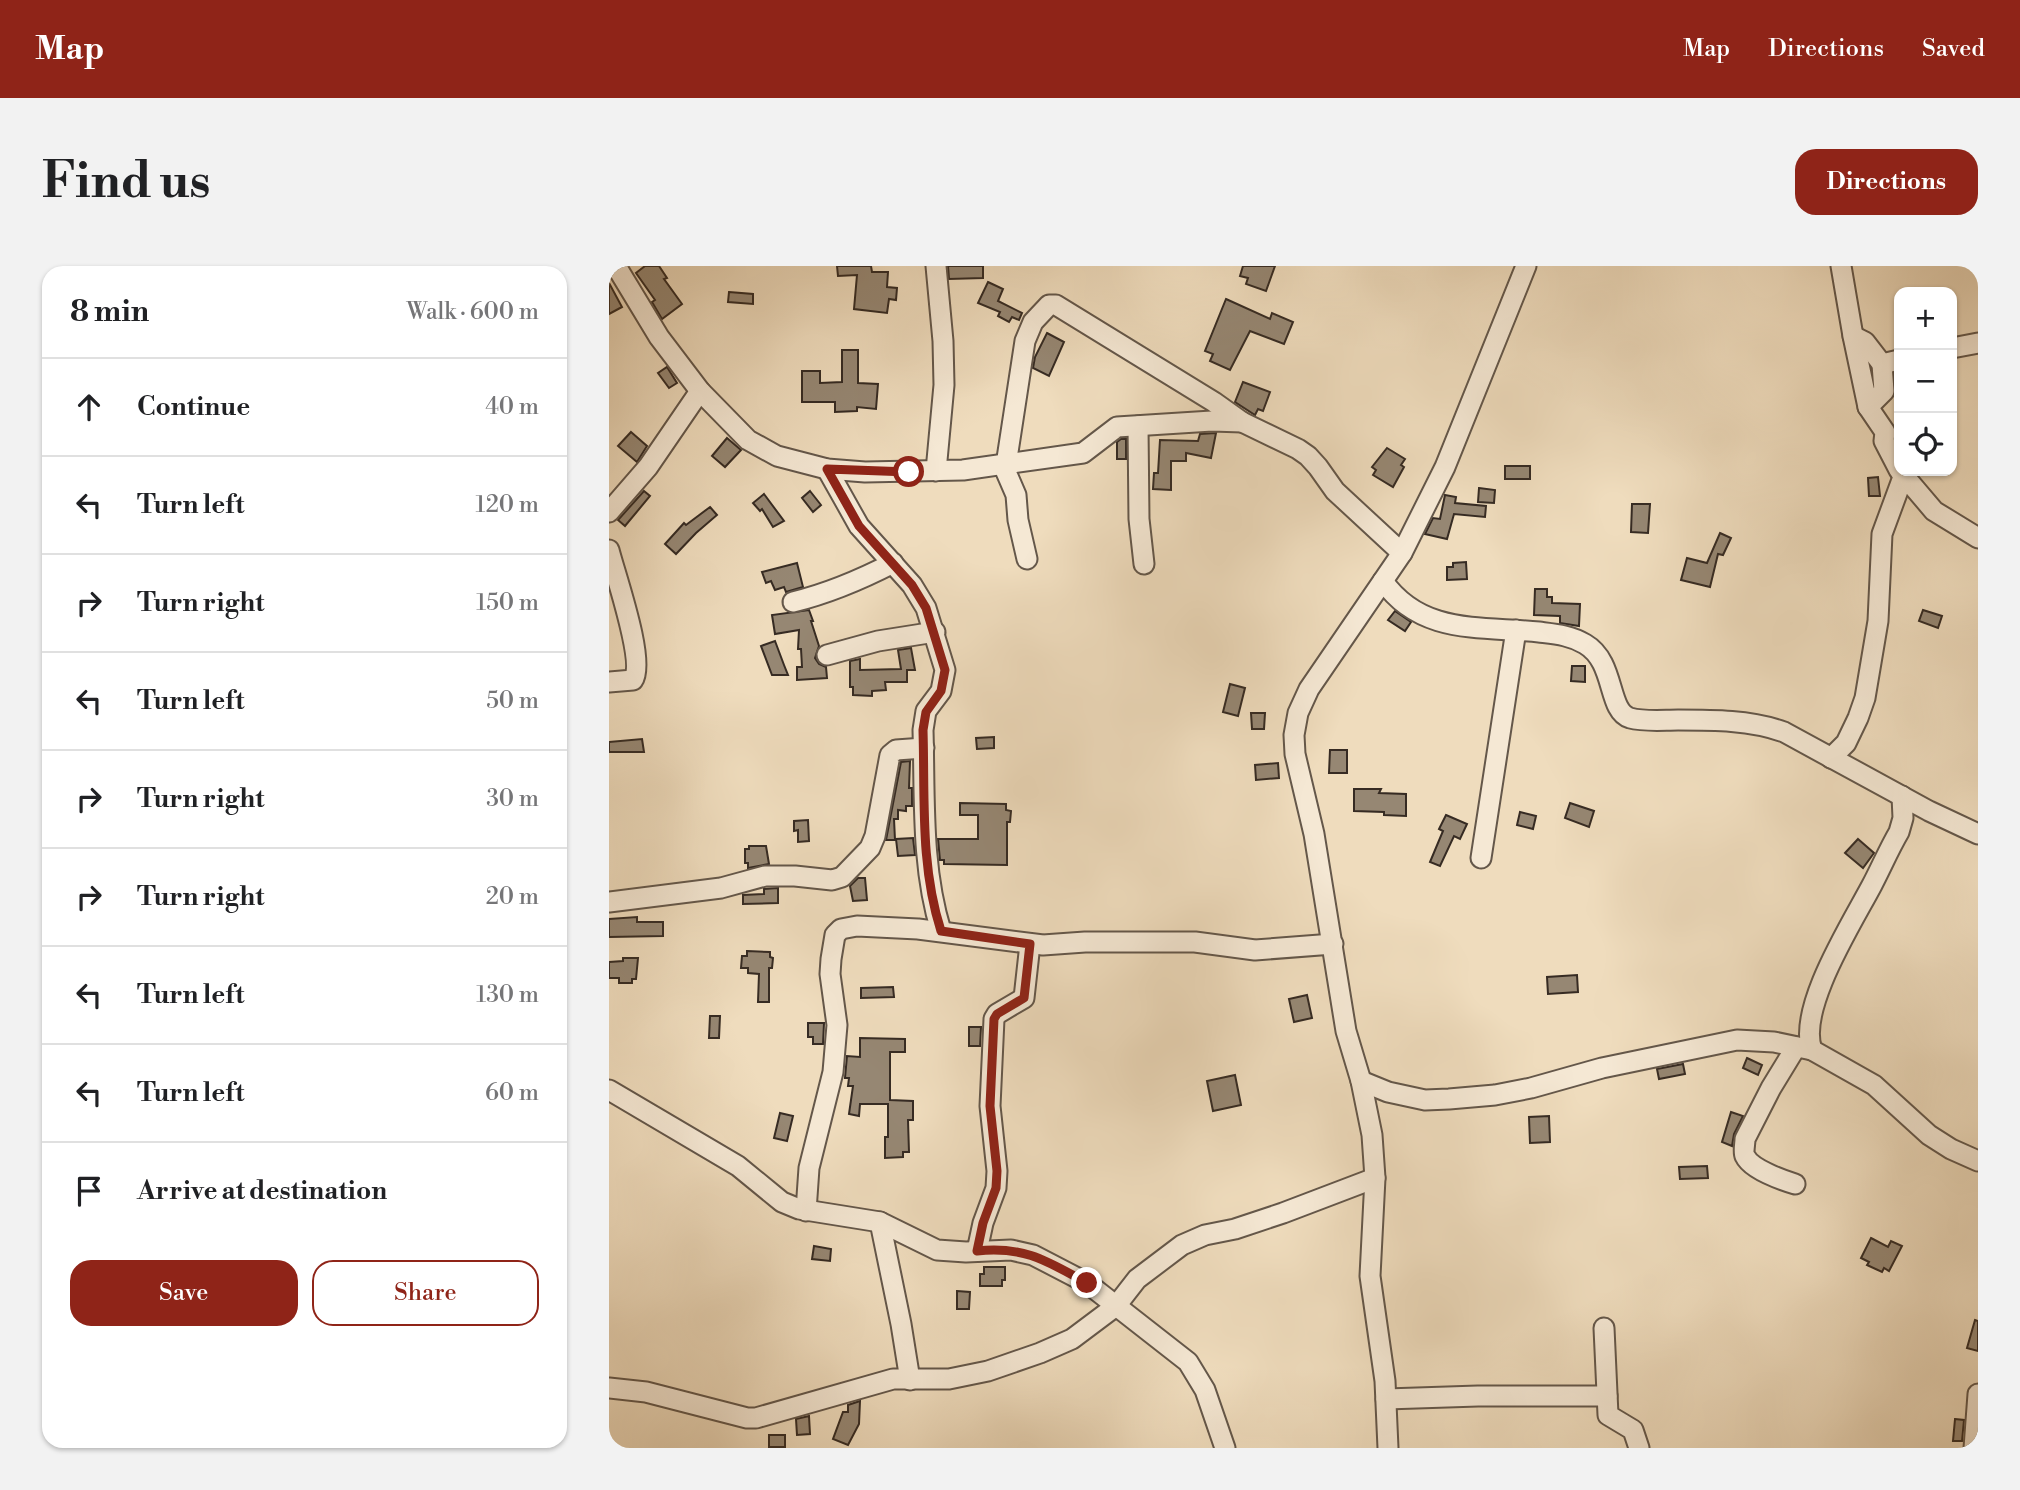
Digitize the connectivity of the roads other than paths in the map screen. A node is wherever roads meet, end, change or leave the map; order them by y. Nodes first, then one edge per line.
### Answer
1 (616, 266) edge
2 (936, 266) edge
3 (1526, 266) edge
4 (1841, 266) edge
5 (1853, 336) junction
6 (1978, 342) edge
7 (1957, 347) edge
8 (1890, 362) edge
9 (700, 391) junction
10 (1868, 407) junction
11 (1242, 422) junction
12 (1138, 426) junction
13 (1894, 460) edge
14 (1005, 465) junction
15 (827, 469) junction
16 (936, 471) junction
17 (1900, 476) edge
18 (1904, 476) edge
19 (609, 512) edge
20 (1978, 538) edge
21 (609, 550) edge
22 (1402, 553) junction
23 (1027, 559) dead end
24 (893, 563) junction
25 (1145, 564) dead end
26 (1383, 582) junction
27 (793, 601) dead end
28 (1516, 630) junction
29 (935, 632) junction
30 (827, 656) dead end
31 (609, 682) edge
32 (924, 748) junction
33 (1831, 758) junction
34 (1902, 796) junction
35 (1978, 834) edge
36 (1481, 858) dead end
37 (609, 902) edge
38 (941, 931) junction
39 (1030, 944) junction
40 (1333, 944) junction
41 (1804, 1049) junction
42 (1361, 1081) junction
43 (609, 1090) edge
44 (1978, 1161) edge
45 (1375, 1178) junction
46 (1794, 1184) dead end
47 (806, 1211) junction
48 (880, 1222) junction
49 (977, 1251) junction
50 (1116, 1306) junction
51 (1604, 1328) dead end
52 (910, 1380) junction
53 (609, 1388) edge
54 (1978, 1394) edge
55 (1607, 1396) junction
56 (1386, 1399) junction
57 (1225, 1448) edge
58 (1388, 1448) edge
59 (1639, 1448) edge
60 (1974, 1448) edge

1 - 9 street
2 - 16 street
3 - 22 street
4 - 5 street
5 - 8 street
5 - 10 street
6 - 7 street
8 - 10 street
9 - 15 street
9 - 19 street
10 - 13 street
11 - 12 street
11 - 14 street
11 - 22 street
12 - 14 street
12 - 25 street
14 - 16 street
14 - 23 street
15 - 16 street
15 - 24 street
17 - 33 street
18 - 20 street
21 - 31 street
22 - 26 street
24 - 27 street
24 - 29 street
26 - 28 street
26 - 40 street
28 - 33 street
28 - 36 street
29 - 30 street
29 - 32 street
32 - 37 street
32 - 38 street
33 - 34 street
34 - 35 street
34 - 41 street
38 - 39 street
38 - 47 street
39 - 40 street
39 - 49 street
40 - 42 street
41 - 42 street
41 - 44 street
41 - 46 street
42 - 45 street
43 - 47 street
45 - 50 street
45 - 56 street
47 - 48 street
48 - 49 street
48 - 52 street
49 - 50 street
50 - 52 street
50 - 57 street
51 - 55 street
52 - 53 street
54 - 60 street
55 - 56 street
55 - 59 street
56 - 58 street

